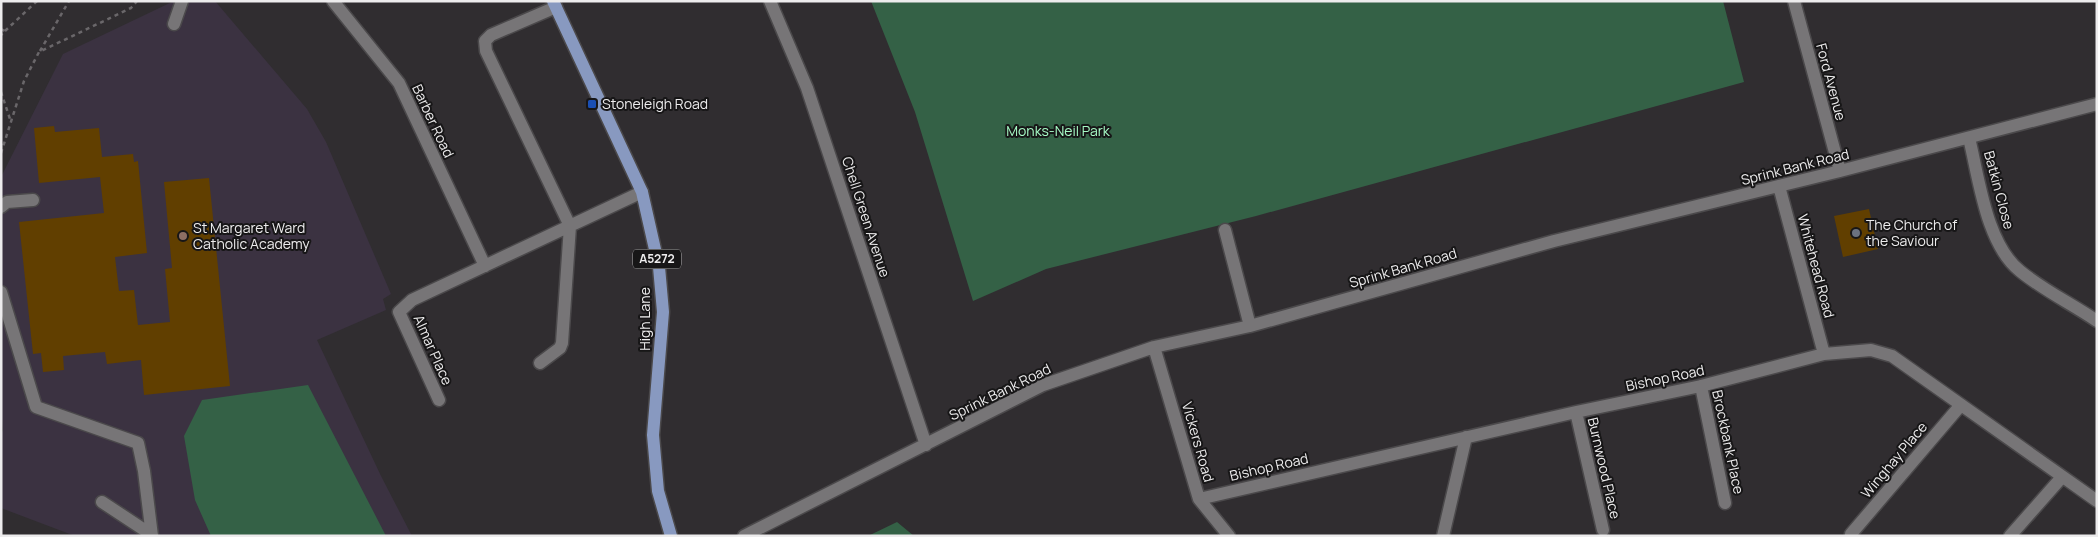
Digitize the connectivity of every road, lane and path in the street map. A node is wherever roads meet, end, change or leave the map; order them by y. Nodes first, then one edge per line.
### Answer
1 (37, 1) edge
2 (69, 1) edge
3 (137, 1) edge
4 (182, 1) edge
5 (333, 1) edge
6 (770, 1) edge
7 (1794, 1) edge
8 (554, 4) edge
9 (174, 24) dead end
10 (1, 29) edge
11 (5, 30) junction
12 (1, 35) edge
13 (40, 52) junction
14 (1, 92) edge
15 (2097, 104) edge
16 (10, 121) junction
17 (1970, 138) junction
18 (1, 153) edge
19 (1840, 172) junction
20 (1779, 186) junction
21 (642, 192) junction
22 (33, 200) dead end
23 (1, 207) edge
24 (570, 226) junction
25 (1225, 230) dead end
26 (485, 266) junction
27 (1, 292) edge
28 (2097, 321) edge
29 (1250, 326) junction
30 (1154, 347) junction
31 (1824, 354) junction
32 (540, 363) dead end
33 (1701, 386) junction
34 (439, 400) dead end
35 (1960, 406) junction
36 (1576, 412) junction
37 (1466, 438) junction
38 (926, 445) junction
39 (2062, 477) junction
40 (1199, 499) junction
41 (2097, 501) edge
42 (102, 502) dead end
43 (1725, 503) dead end
44 (1603, 530) dead end
45 (1851, 534) dead end
46 (152, 536) edge
47 (671, 536) edge
48 (744, 536) edge
49 (1229, 536) edge
50 (1443, 536) edge
51 (2010, 536) edge

1 - 11 path
2 - 13 path
3 - 13 path
4 - 9 street
5 - 26 street, Barber Road
6 - 38 street, Chell Green Avenue
7 - 19 street, Ford Avenue
8 - 21 main road, High Lane / A5272
8 - 24 street
10 - 11 path
11 - 12 path
13 - 16 path
14 - 16 path
15 - 17 street, Sprink Bank Road
16 - 18 path
17 - 19 street, Sprink Bank Road
17 - 28 street, Batkin Close
19 - 20 street, Sprink Bank Road
20 - 29 street, Sprink Bank Road
20 - 31 street, Whitehead Road
21 - 24 street
21 - 47 main road, High Lane / A5272
22 - 23 street
24 - 26 street
24 - 32 street
25 - 29 street
26 - 34 street, Almar Place
27 - 46 street
29 - 30 street, Sprink Bank Road
30 - 38 street, Sprink Bank Road
30 - 40 street, Vickers Road
31 - 33 street, Bishop Road
31 - 35 street, Bishop Road
33 - 36 street, Bishop Road
33 - 43 street, Brockbank Place
35 - 39 street, Bishop Road
35 - 45 street, Winghay Place
36 - 37 street, Bishop Road
36 - 44 street, Burnwood Place
37 - 40 street, Bishop Road
37 - 50 street
38 - 48 street, Sprink Bank Road
39 - 41 street, Bishop Road
39 - 51 street
40 - 49 street, Vickers Road
42 - 46 street

